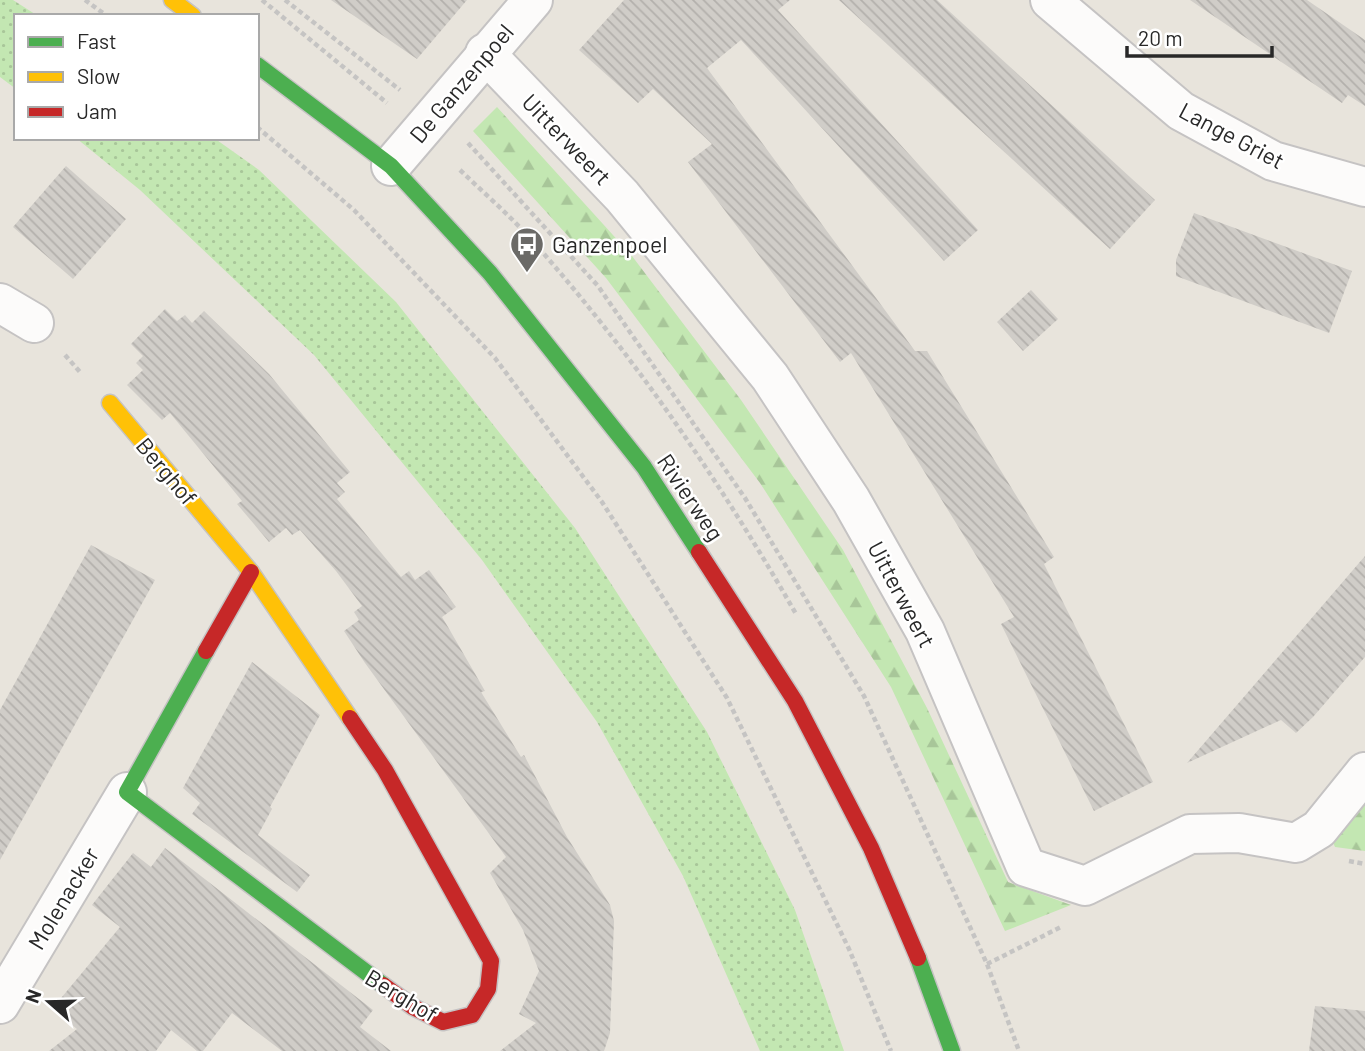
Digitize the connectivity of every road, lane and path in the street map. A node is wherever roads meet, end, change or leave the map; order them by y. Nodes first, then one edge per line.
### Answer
1 (85, 0) edge
2 (172, 0) edge
3 (533, 0) edge
4 (1050, 0) edge
5 (104, 14) edge
6 (190, 14) edge
7 (485, 53) junction
8 (259, 67) edge
9 (259, 129) edge
10 (391, 166) junction
11 (1365, 187) edge
12 (0, 303) edge
13 (34, 323) joint
14 (110, 403) joint
15 (251, 572) junction
16 (1365, 772) edge
17 (127, 792) junction
18 (1084, 886) junction
19 (987, 964) dead end
20 (0, 1004) edge
21 (891, 1051) edge
22 (952, 1051) edge

1 - 5 path
2 - 6 street
3 - 7 street, De Ganzenpoel
4 - 11 street, Lange Griet
7 - 10 street, De Ganzenpoel
7 - 18 street, Uitterweert
8 - 10 street, Rivierweg
9 - 21 path
10 - 22 street, Rivierweg
12 - 13 street
13 - 14 path
14 - 15 street, Berghof
15 - 17 street
15 - 17 street, Berghof
16 - 18 street
17 - 20 street, Molenacker
18 - 19 path

